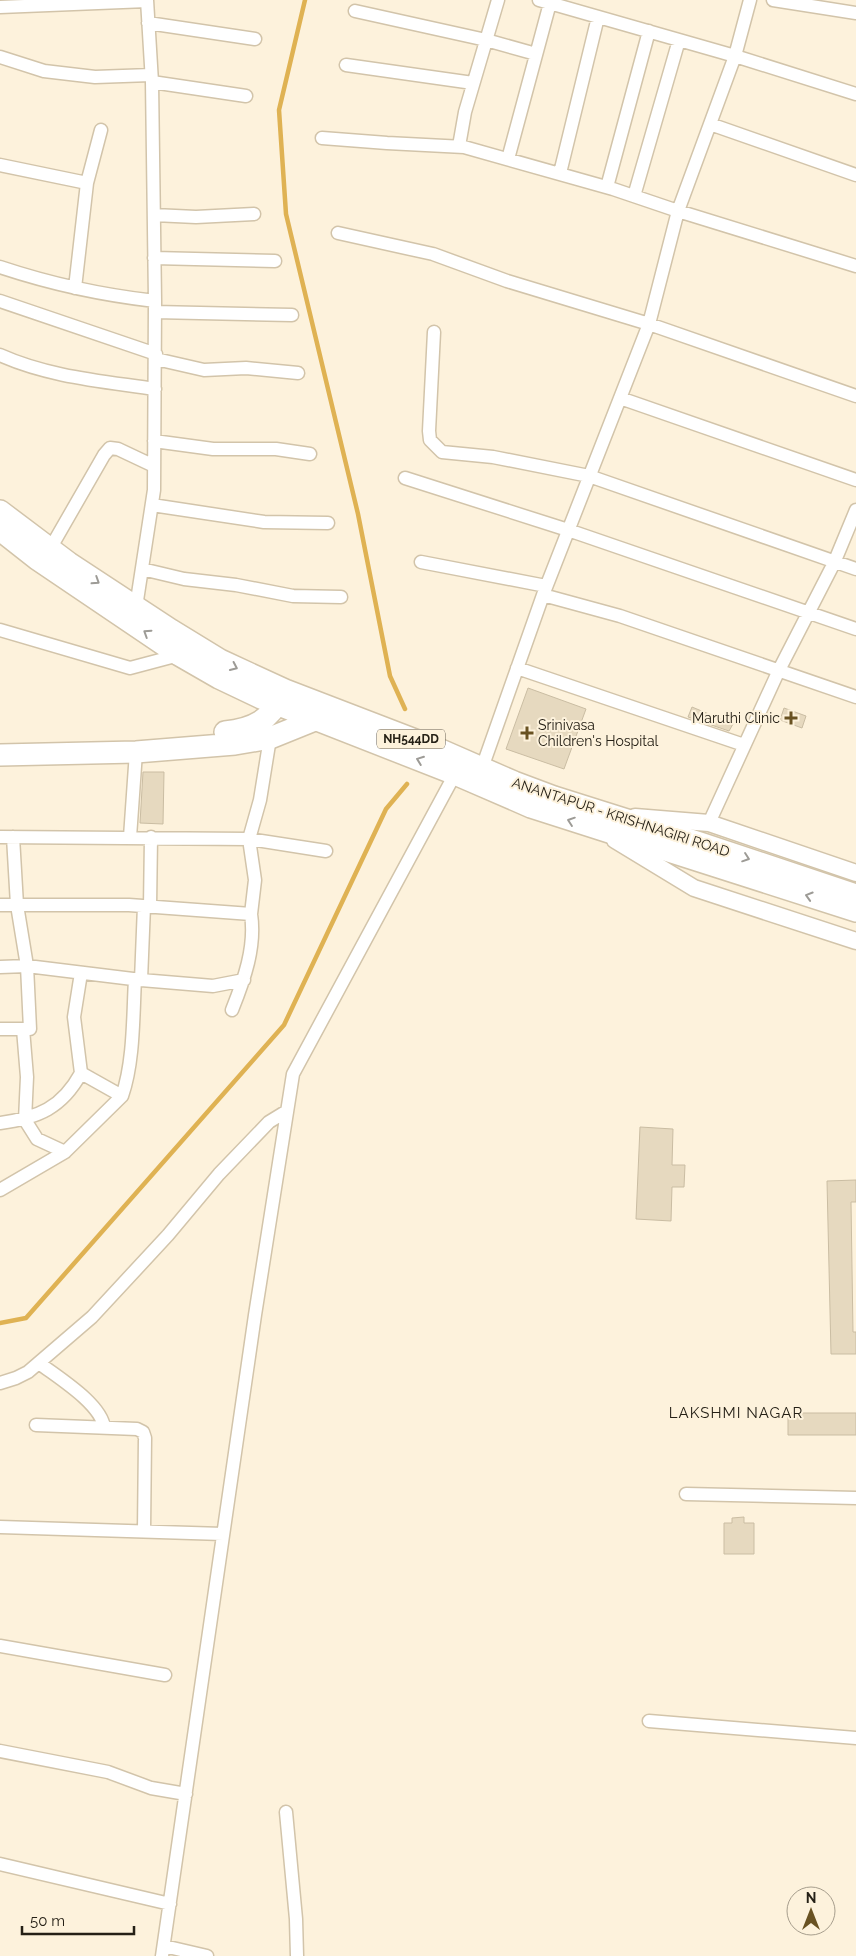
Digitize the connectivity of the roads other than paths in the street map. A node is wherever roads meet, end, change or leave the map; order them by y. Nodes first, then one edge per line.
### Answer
1 (147, 0) edge
2 (498, 0) edge
3 (773, 0) edge
4 (746, 1) edge
5 (544, 2) edge
6 (0, 7) edge
7 (355, 11) dead end
8 (856, 13) edge
9 (598, 17) junction
10 (148, 23) junction
11 (649, 31) junction
12 (255, 39) dead end
13 (486, 40) junction
14 (679, 40) junction
15 (536, 54) junction
16 (735, 56) junction
17 (0, 57) edge
18 (346, 65) dead end
19 (151, 79) junction
20 (473, 83) junction
21 (856, 94) edge
22 (246, 96) dead end
23 (710, 124) junction
24 (101, 130) dead end
25 (322, 138) dead end
26 (458, 146) junction
27 (508, 159) junction
28 (0, 165) edge
29 (560, 174) junction
30 (856, 175) edge
31 (87, 183) junction
32 (607, 187) junction
33 (634, 196) junction
34 (678, 211) junction
35 (254, 214) dead end
36 (154, 215) junction
37 (338, 233) dead end
38 (154, 258) junction
39 (275, 261) dead end
40 (856, 266) edge
41 (0, 267) edge
42 (76, 288) junction
43 (0, 301) edge
44 (156, 306) junction
45 (292, 315) dead end
46 (648, 324) junction
47 (434, 332) dead end
48 (0, 355) edge
49 (156, 357) junction
50 (298, 373) dead end
51 (155, 389) junction
52 (856, 396) edge
53 (620, 398) junction
54 (154, 441) junction
55 (310, 454) dead end
56 (154, 466) junction
57 (589, 476) junction
58 (405, 478) dead end
59 (856, 480) edge
60 (152, 505) junction
61 (856, 510) edge
62 (0, 511) edge
63 (328, 523) dead end
64 (0, 530) edge
65 (568, 530) junction
66 (50, 549) junction
67 (421, 562) dead end
68 (834, 563) junction
69 (142, 569) junction
70 (856, 569) edge
71 (544, 591) junction
72 (341, 597) dead end
73 (136, 607) junction
74 (808, 613) junction
75 (856, 629) edge
76 (0, 630) edge
77 (179, 655) junction
78 (516, 668) junction
79 (778, 670) junction
80 (856, 697) edge
81 (281, 698) junction
82 (338, 711) junction
83 (316, 720) junction
84 (270, 738) junction
85 (0, 742) edge
86 (744, 745) junction
87 (136, 752) junction
88 (0, 755) edge
89 (482, 768) junction
90 (455, 774) junction
91 (709, 822) junction
92 (604, 823) junction
93 (6, 837) edge
94 (130, 837) junction
95 (151, 837) junction
96 (250, 839) junction
97 (326, 851) dead end
98 (856, 873) edge
99 (856, 895) edge
100 (0, 905) edge
101 (17, 905) junction
102 (147, 906) junction
103 (856, 911) edge
104 (251, 914) junction
105 (856, 941) edge
106 (27, 966) junction
107 (0, 967) edge
108 (82, 972) junction
109 (138, 979) junction
110 (244, 980) junction
111 (232, 1010) dead end
112 (0, 1029) edge
113 (23, 1029) junction
114 (81, 1073) junction
115 (122, 1096) junction
116 (287, 1110) junction
117 (25, 1120) junction
118 (0, 1123) edge
119 (65, 1152) junction
120 (0, 1190) edge
121 (39, 1363) junction
122 (0, 1384) edge
123 (36, 1425) dead end
124 (104, 1428) junction
125 (686, 1494) dead end
126 (856, 1498) edge
127 (0, 1527) edge
128 (144, 1531) junction
129 (223, 1534) junction
130 (0, 1646) edge
131 (165, 1675) dead end
132 (649, 1721) dead end
133 (856, 1738) edge
134 (0, 1750) edge
135 (186, 1794) junction
136 (286, 1812) dead end
137 (0, 1864) edge
138 (170, 1904) junction
139 (163, 1951) edge
140 (207, 1956) edge
141 (297, 1956) edge

1 - 6 street
1 - 10 street
2 - 13 street
3 - 8 street
4 - 16 street
5 - 9 street
5 - 15 street
7 - 13 street
9 - 11 street
9 - 29 street
10 - 12 street
10 - 19 street
11 - 14 street
11 - 32 street
13 - 15 street
13 - 20 street
14 - 16 street
14 - 33 street
15 - 27 street
16 - 21 street
16 - 23 street
17 - 19 street
18 - 20 street
19 - 22 street
19 - 36 street
20 - 26 street
23 - 30 street
23 - 34 street
24 - 31 street
25 - 26 street
26 - 27 street
27 - 29 street
28 - 31 street
29 - 32 street
31 - 42 street
32 - 33 street
33 - 34 street
34 - 40 street
34 - 46 street
35 - 36 street
36 - 38 street
37 - 46 street
38 - 39 street
38 - 44 street
41 - 42 street
42 - 44 street
43 - 49 street
44 - 45 street
44 - 49 street
46 - 52 street
46 - 53 street
47 - 57 street
48 - 51 street
49 - 50 street
49 - 51 street
51 - 54 street
53 - 57 street
53 - 59 street
54 - 55 street
54 - 56 street
56 - 60 street
56 - 66 street
57 - 65 street
57 - 68 street
58 - 65 street
60 - 63 street
60 - 69 street
61 - 68 street
62 - 66 highway, ANANTAPUR - KRISHNAGIRI ROAD / NH544DD
77 -> 64 highway, ANANTAPUR - KRISHNAGIRI ROAD / NH544DD
65 - 71 street
65 - 74 street
66 -> 73 highway, ANANTAPUR - KRISHNAGIRI ROAD / NH544DD
67 - 71 street
68 - 70 street
68 - 74 street
69 - 72 street
69 - 73 street
71 - 78 street
71 - 79 street
73 -> 81 highway, ANANTAPUR - KRISHNAGIRI ROAD / NH544DD
74 - 75 street
74 - 79 street
76 - 77 street
77 - 81 highway, ANANTAPUR - KRISHNAGIRI ROAD / NH544DD
78 - 86 street
78 - 89 street
79 - 80 street
79 - 86 street
81 - 82 highway, ANANTAPUR - KRISHNAGIRI ROAD / NH544DD
81 - 83 highway, ANANTAPUR - KRISHNAGIRI ROAD / NH544DD
81 - 85 highway
82 - 83 highway
82 - 89 highway, ANANTAPUR - KRISHNAGIRI ROAD / NH544DD
83 - 84 highway
90 -> 83 highway, ANANTAPUR - KRISHNAGIRI ROAD / NH544DD
84 - 87 highway
84 - 96 street
86 - 91 street
87 - 88 highway
87 - 94 street
89 - 92 highway, ANANTAPUR - KRISHNAGIRI ROAD / NH544DD
92 -> 90 highway, ANANTAPUR - KRISHNAGIRI ROAD / NH544DD
90 - 116 street
91 - 92 street
91 - 98 street
92 -> 99 highway, ANANTAPUR - KRISHNAGIRI ROAD / NH544DD
103 -> 92 highway, ANANTAPUR - KRISHNAGIRI ROAD / NH544DD
92 - 105 street
93 - 94 street
93 - 101 street
94 - 95 street
95 - 96 street
95 - 102 street
96 - 97 street
96 - 104 street
100 - 101 street
101 - 102 street
101 - 106 street
102 - 104 street
102 - 109 street
104 - 110 street
106 - 107 street
106 - 108 street
106 - 113 street
108 - 109 street
108 - 114 street
109 - 110 street
109 - 115 street
110 - 111 street
112 - 113 street
113 - 117 street
114 - 115 street
114 - 117 street
115 - 119 street
116 - 121 street
116 - 129 street
117 - 118 street
117 - 119 street
119 - 120 street
121 - 122 street
121 - 124 street
123 - 124 street
124 - 128 street
125 - 126 street
127 - 128 street
128 - 129 street
129 - 135 street
130 - 131 street
132 - 133 street
134 - 135 street
135 - 138 street
136 - 141 street
137 - 138 street
138 - 139 street
139 - 140 street

